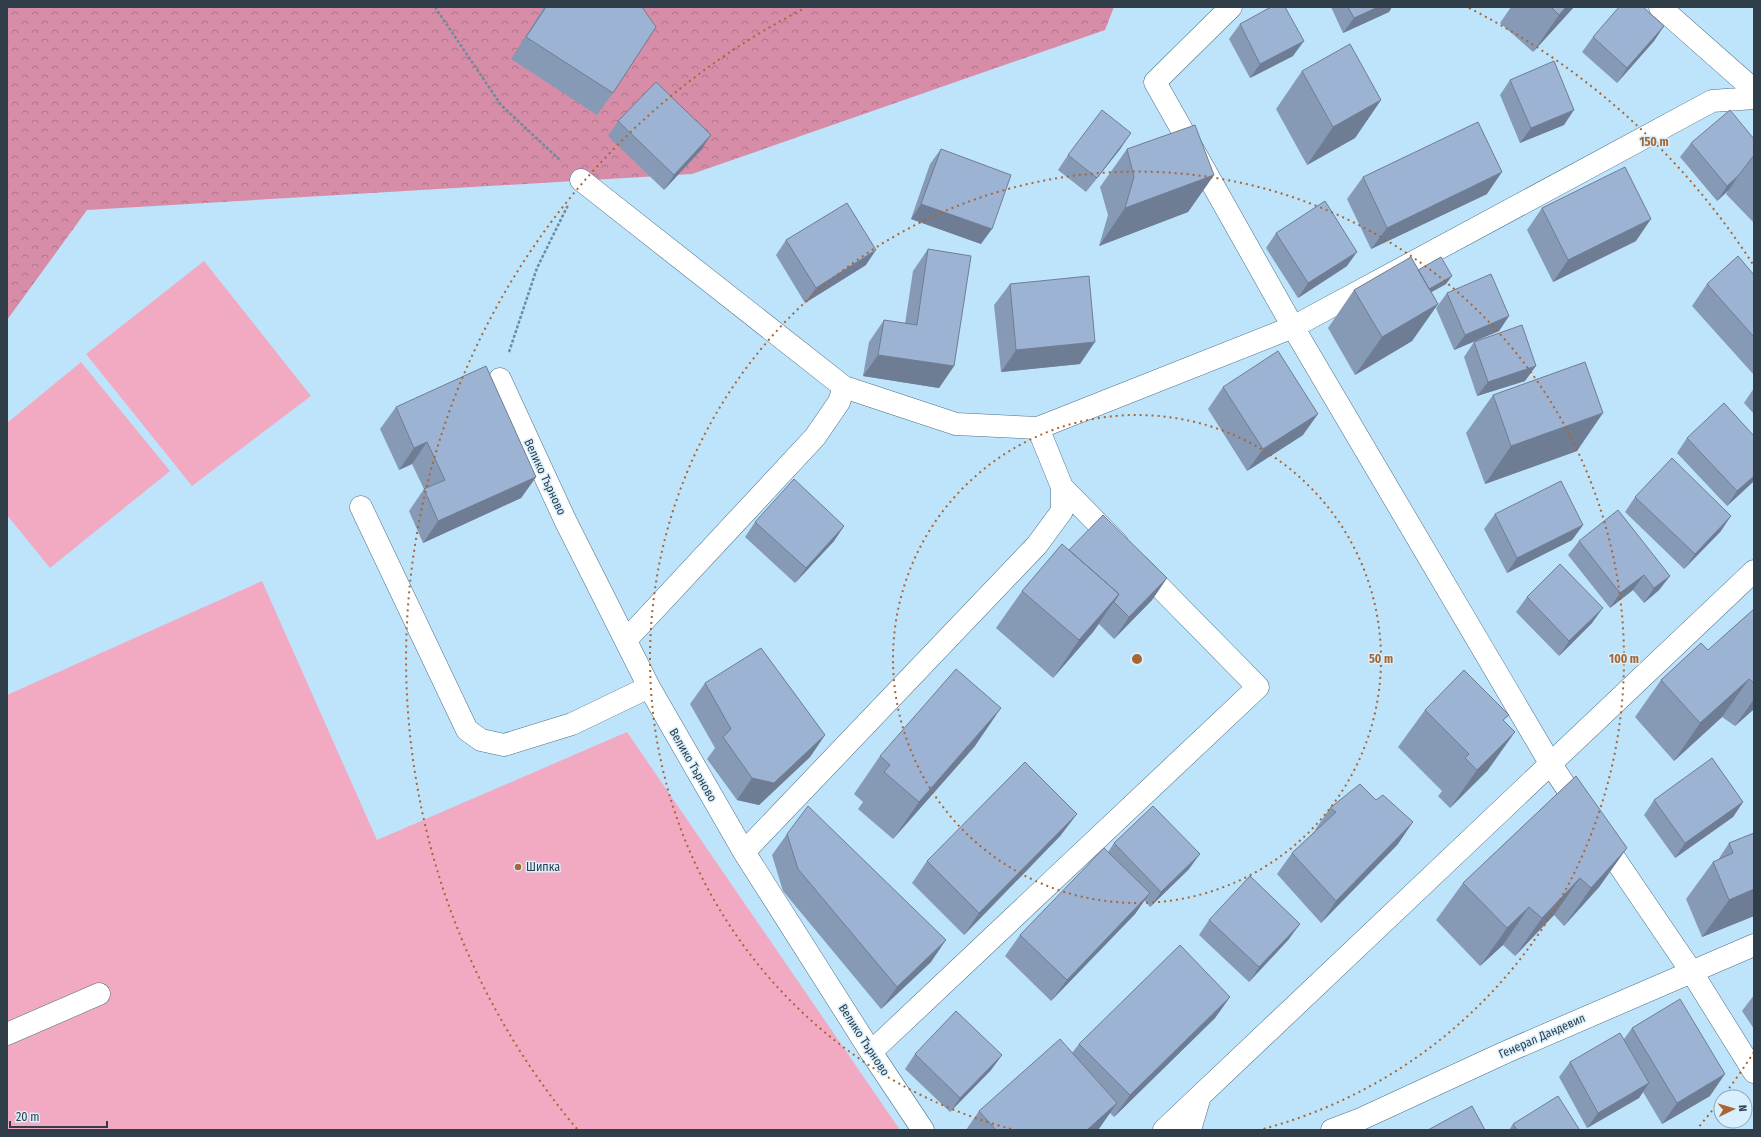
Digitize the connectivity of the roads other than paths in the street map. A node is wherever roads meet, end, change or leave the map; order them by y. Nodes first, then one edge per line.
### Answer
1 (1231, 7) edge
2 (1660, 7) edge
3 (1754, 90) edge
4 (1754, 98) edge
5 (581, 180) road end
6 (1293, 327) junction
7 (500, 379) road end
8 (844, 387) junction
9 (1038, 428) junction
10 (1062, 487) junction
11 (361, 507) dead end
12 (1754, 570) edge
13 (626, 640) junction
14 (648, 687) junction
15 (1550, 763) junction
16 (744, 852) junction
17 (1754, 945) edge
18 (1691, 971) junction
19 (99, 994) dead end
20 (7, 1034) edge
21 (871, 1052) junction
22 (1754, 1072) edge
23 (1200, 1095) junction
24 (1364, 1125) edge
25 (923, 1130) edge
26 (1164, 1130) edge
27 (1190, 1130) edge
28 (1332, 1130) edge

1 - 6 street
2 - 3 street
4 - 6 street
5 - 8 street
6 - 9 street
6 - 15 street
7 - 13 street, Велико Търново
8 - 9 street
8 - 13 street
9 - 10 street
10 - 16 street
10 - 21 street
11 - 14 street
12 - 15 street
13 - 14 street, Велико Търново
14 - 16 street, Велико Търново
15 - 18 street
15 - 23 street
16 - 21 street, Велико Търново
17 - 18 street, Генерал Дандевил
18 - 22 street
18 - 24 street, Генерал Дандевил
19 - 20 street
21 - 25 street, Велико Търново
23 - 26 street
23 - 27 street
24 - 28 street, Генерал Дандевил

